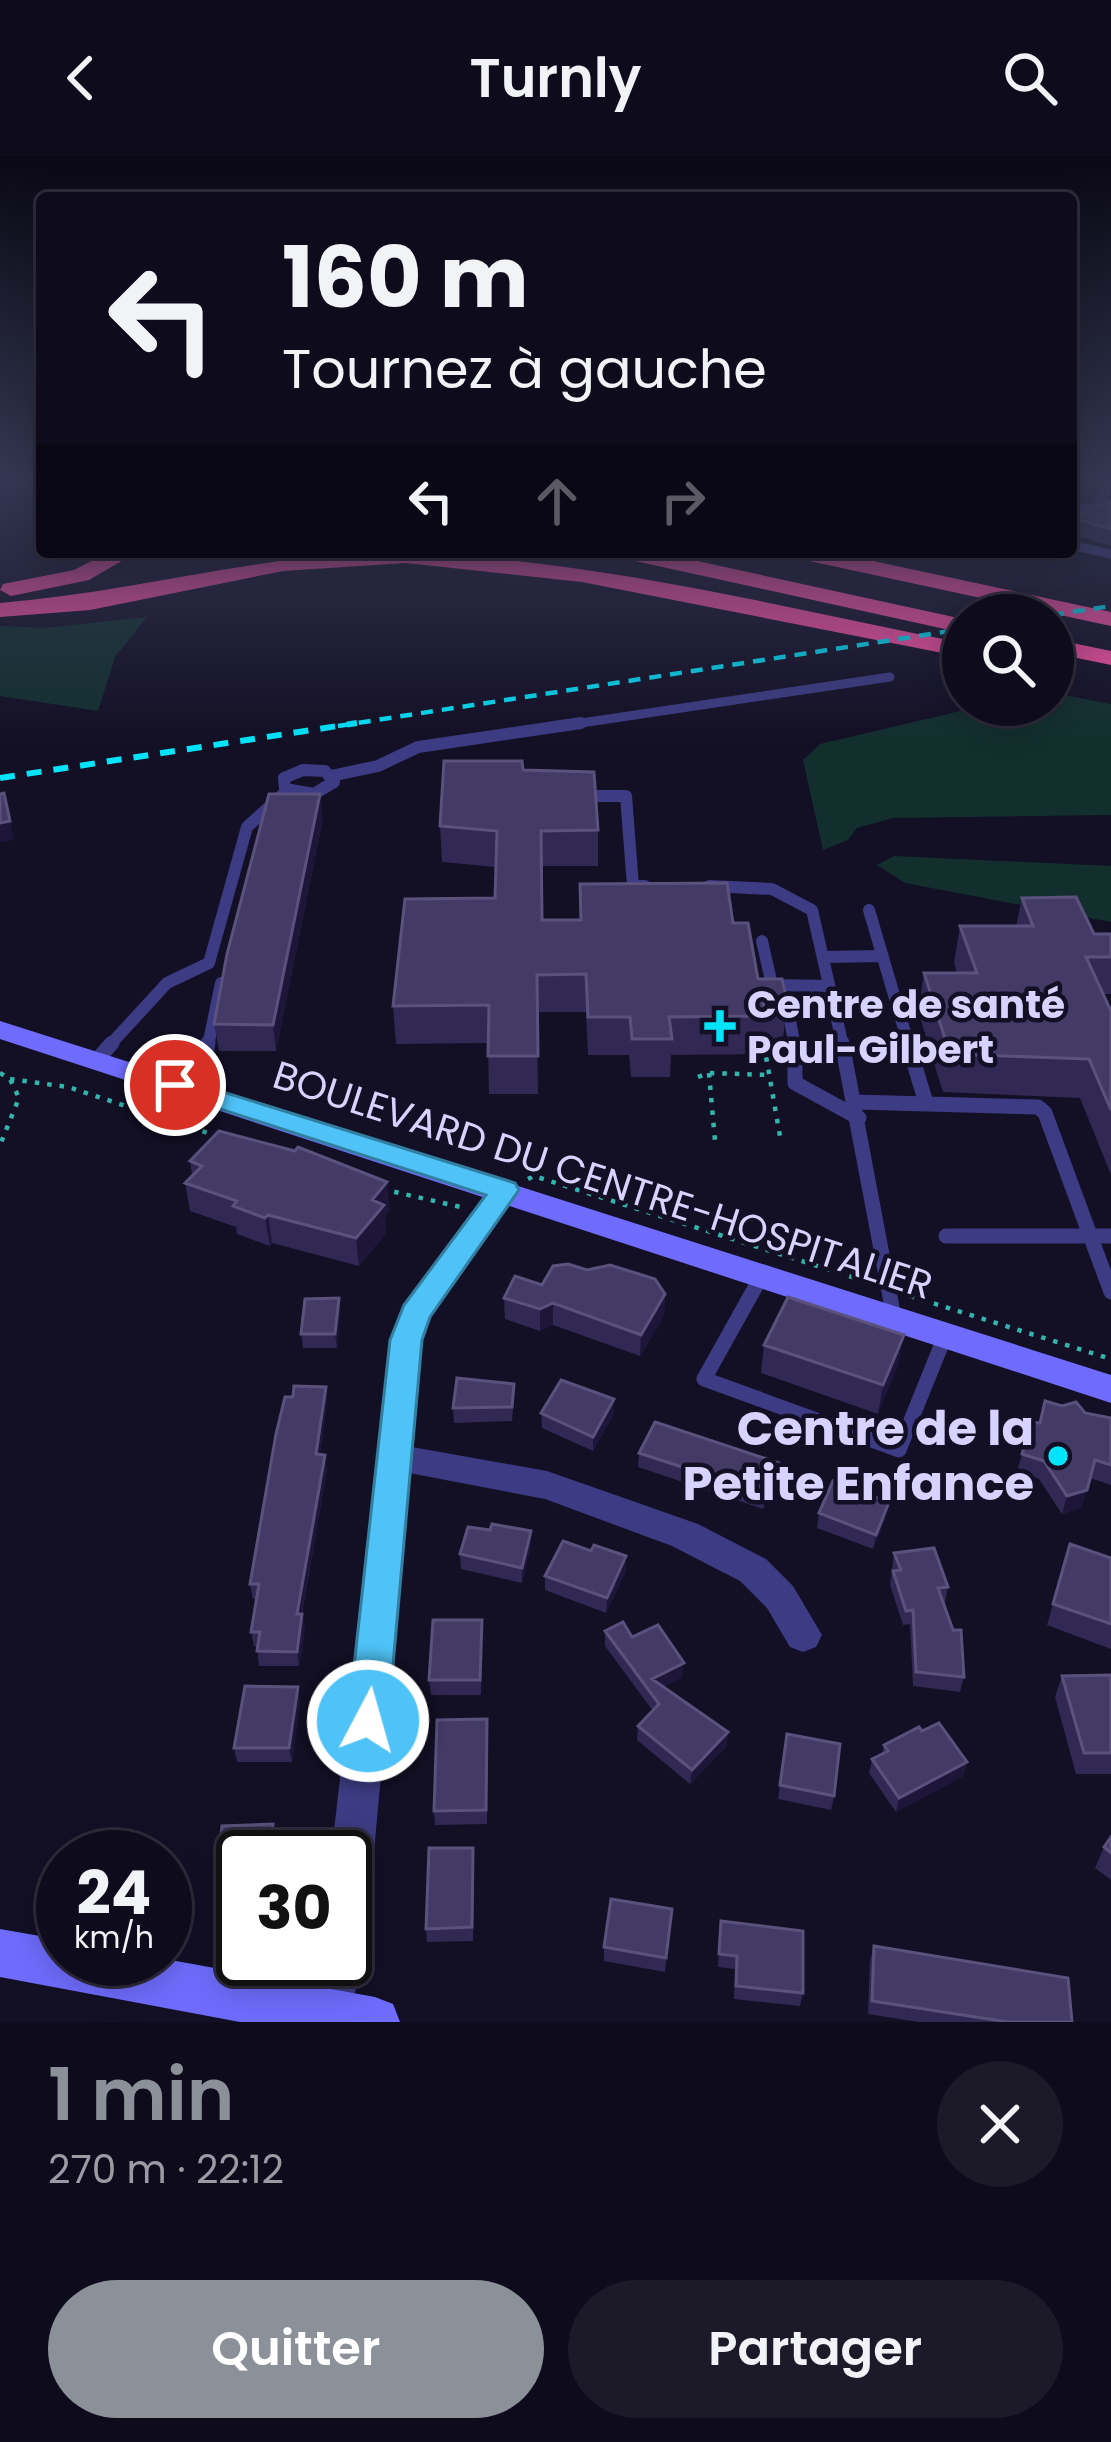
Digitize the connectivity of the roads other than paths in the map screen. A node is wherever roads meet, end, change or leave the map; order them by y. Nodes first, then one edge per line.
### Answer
1 (95, 568) edge
2 (264, 568) edge
3 (523, 568) edge
4 (600, 568) edge
5 (699, 568) edge
6 (809, 568) edge
7 (878, 568) edge
8 (932, 568) edge
9 (0, 590) edge
10 (942, 598) edge
11 (0, 610) edge
12 (1111, 616) edge
13 (942, 621) edge
14 (1074, 626) edge
15 (1111, 634) edge
16 (942, 644) edge
17 (942, 645) edge
18 (1074, 650) edge
19 (1111, 658) edge
20 (1074, 671) edge
21 (890, 676) dead end
22 (1111, 679) edge
23 (332, 776) junction
24 (288, 790) junction
25 (559, 796) edge
26 (654, 886) edge
27 (695, 886) edge
28 (869, 910) dead end
29 (762, 941) dead end
30 (882, 956) junction
31 (823, 957) junction
32 (221, 983) edge
33 (772, 985) junction
34 (829, 986) junction
35 (0, 1030) edge
36 (96, 1061) junction
37 (175, 1085) junction
38 (926, 1102) junction
39 (857, 1110) junction
40 (496, 1202) junction
41 (946, 1236) dead end
42 (1092, 1237) junction
43 (1111, 1237) edge
44 (761, 1276) junction
45 (1111, 1292) edge
46 (891, 1304) junction
47 (945, 1336) junction
48 (1111, 1389) edge
49 (394, 1457) junction
50 (803, 1635) dead end
51 (355, 1830) edge
52 (0, 1953) edge
53 (341, 1986) edge
54 (344, 2019) edge

1 - 9 highway
2 - 11 highway
3 - 17 highway
4 - 16 highway
5 - 13 highway
6 - 10 highway
7 - 12 highway
8 - 12 highway
14 - 15 highway
18 - 19 highway
20 - 22 highway
21 - 23 lane
23 - 24 lane
23 - 24 lane
24 - 36 lane
25 - 26 lane
27 - 31 lane
28 - 30 lane
29 - 33 lane
30 - 31 lane
30 - 38 lane
31 - 34 lane
32 - 37 lane
33 - 34 lane
33 - 39 lane
34 - 39 lane
35 - 36 street, BOULEVARD DU CENTRE-HOSPITALIER
36 - 37 street, BOULEVARD DU CENTRE-HOSPITALIER
37 - 40 street, BOULEVARD DU CENTRE-HOSPITALIER
38 - 39 lane
38 - 42 lane
39 - 46 lane
40 - 44 street, BOULEVARD DU CENTRE-HOSPITALIER
40 - 49 street
41 - 42 lane
42 - 43 lane
42 - 45 lane
44 - 46 street, BOULEVARD DU CENTRE-HOSPITALIER
44 - 47 lane
46 - 47 street, BOULEVARD DU CENTRE-HOSPITALIER
47 - 48 street, BOULEVARD DU CENTRE-HOSPITALIER
49 - 50 street
49 - 51 street
52 - 54 street
53 - 54 street

